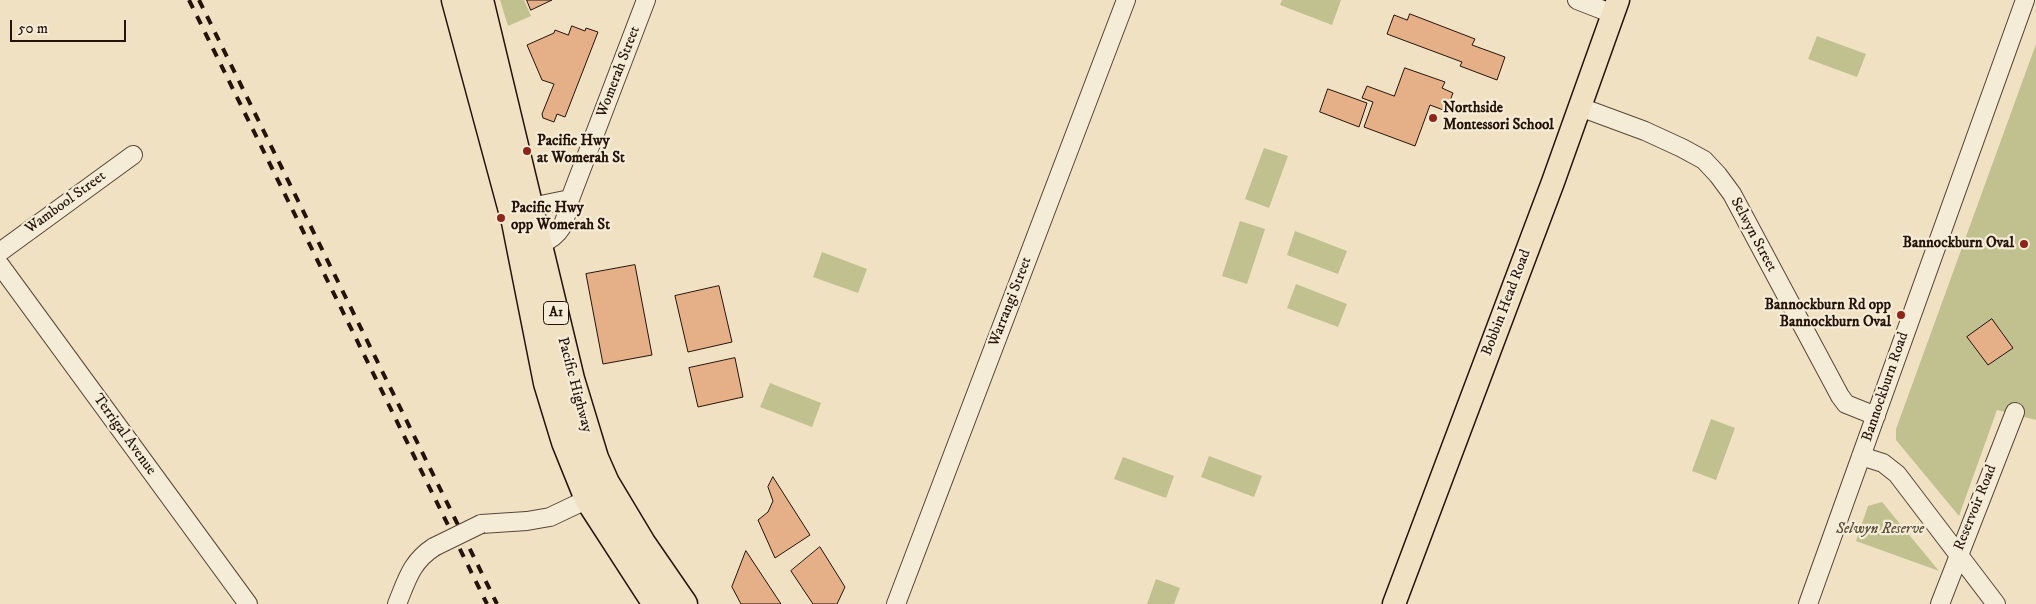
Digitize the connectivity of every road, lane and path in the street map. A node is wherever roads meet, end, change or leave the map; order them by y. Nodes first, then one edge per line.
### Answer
1 (455, 0) edge
2 (480, 0) edge
3 (646, 0) edge
4 (1126, 0) edge
5 (1577, 0) edge
6 (2024, 0) edge
7 (1615, 7) edge
8 (1580, 107) junction
9 (133, 155) dead end
10 (570, 199) junction
11 (531, 207) junction
12 (540, 245) junction
13 (0, 252) edge
14 (0, 265) edge
15 (2014, 412) dead end
16 (1876, 416) junction
17 (1862, 456) junction
18 (588, 499) junction
19 (1958, 554) junction
20 (248, 604) edge
21 (397, 604) edge
22 (656, 604) edge
23 (684, 604) edge
24 (896, 604) edge
25 (1394, 604) edge
26 (1808, 604) edge
27 (1940, 604) edge
28 (1996, 604) edge

1 - 18 highway, Pacific Highway / A1
2 - 11 highway, Pacific Highway / A1
3 - 10 street, Womerah Street
4 - 24 street, Warrangi Street
5 - 7 street
6 - 16 street, Bannockburn Road
7 - 8 main road, Bobbin Head Road
8 - 16 street, Selwyn Street
8 - 25 main road, Bobbin Head Road
9 - 13 street, Wambool Street
10 - 11 street
10 - 12 street, Womerah Street
11 - 12 highway, Pacific Highway / A1
12 - 23 highway, Pacific Highway / A1
14 - 20 street, Terrigal Avenue
15 - 19 street, Reservoir Road
16 - 17 street, Bannockburn Road
17 - 19 street
17 - 26 street, Bannockburn Road
18 - 21 street, bridge
18 - 22 highway, Pacific Highway / A1
19 - 27 street, Reservoir Road
19 - 28 street

